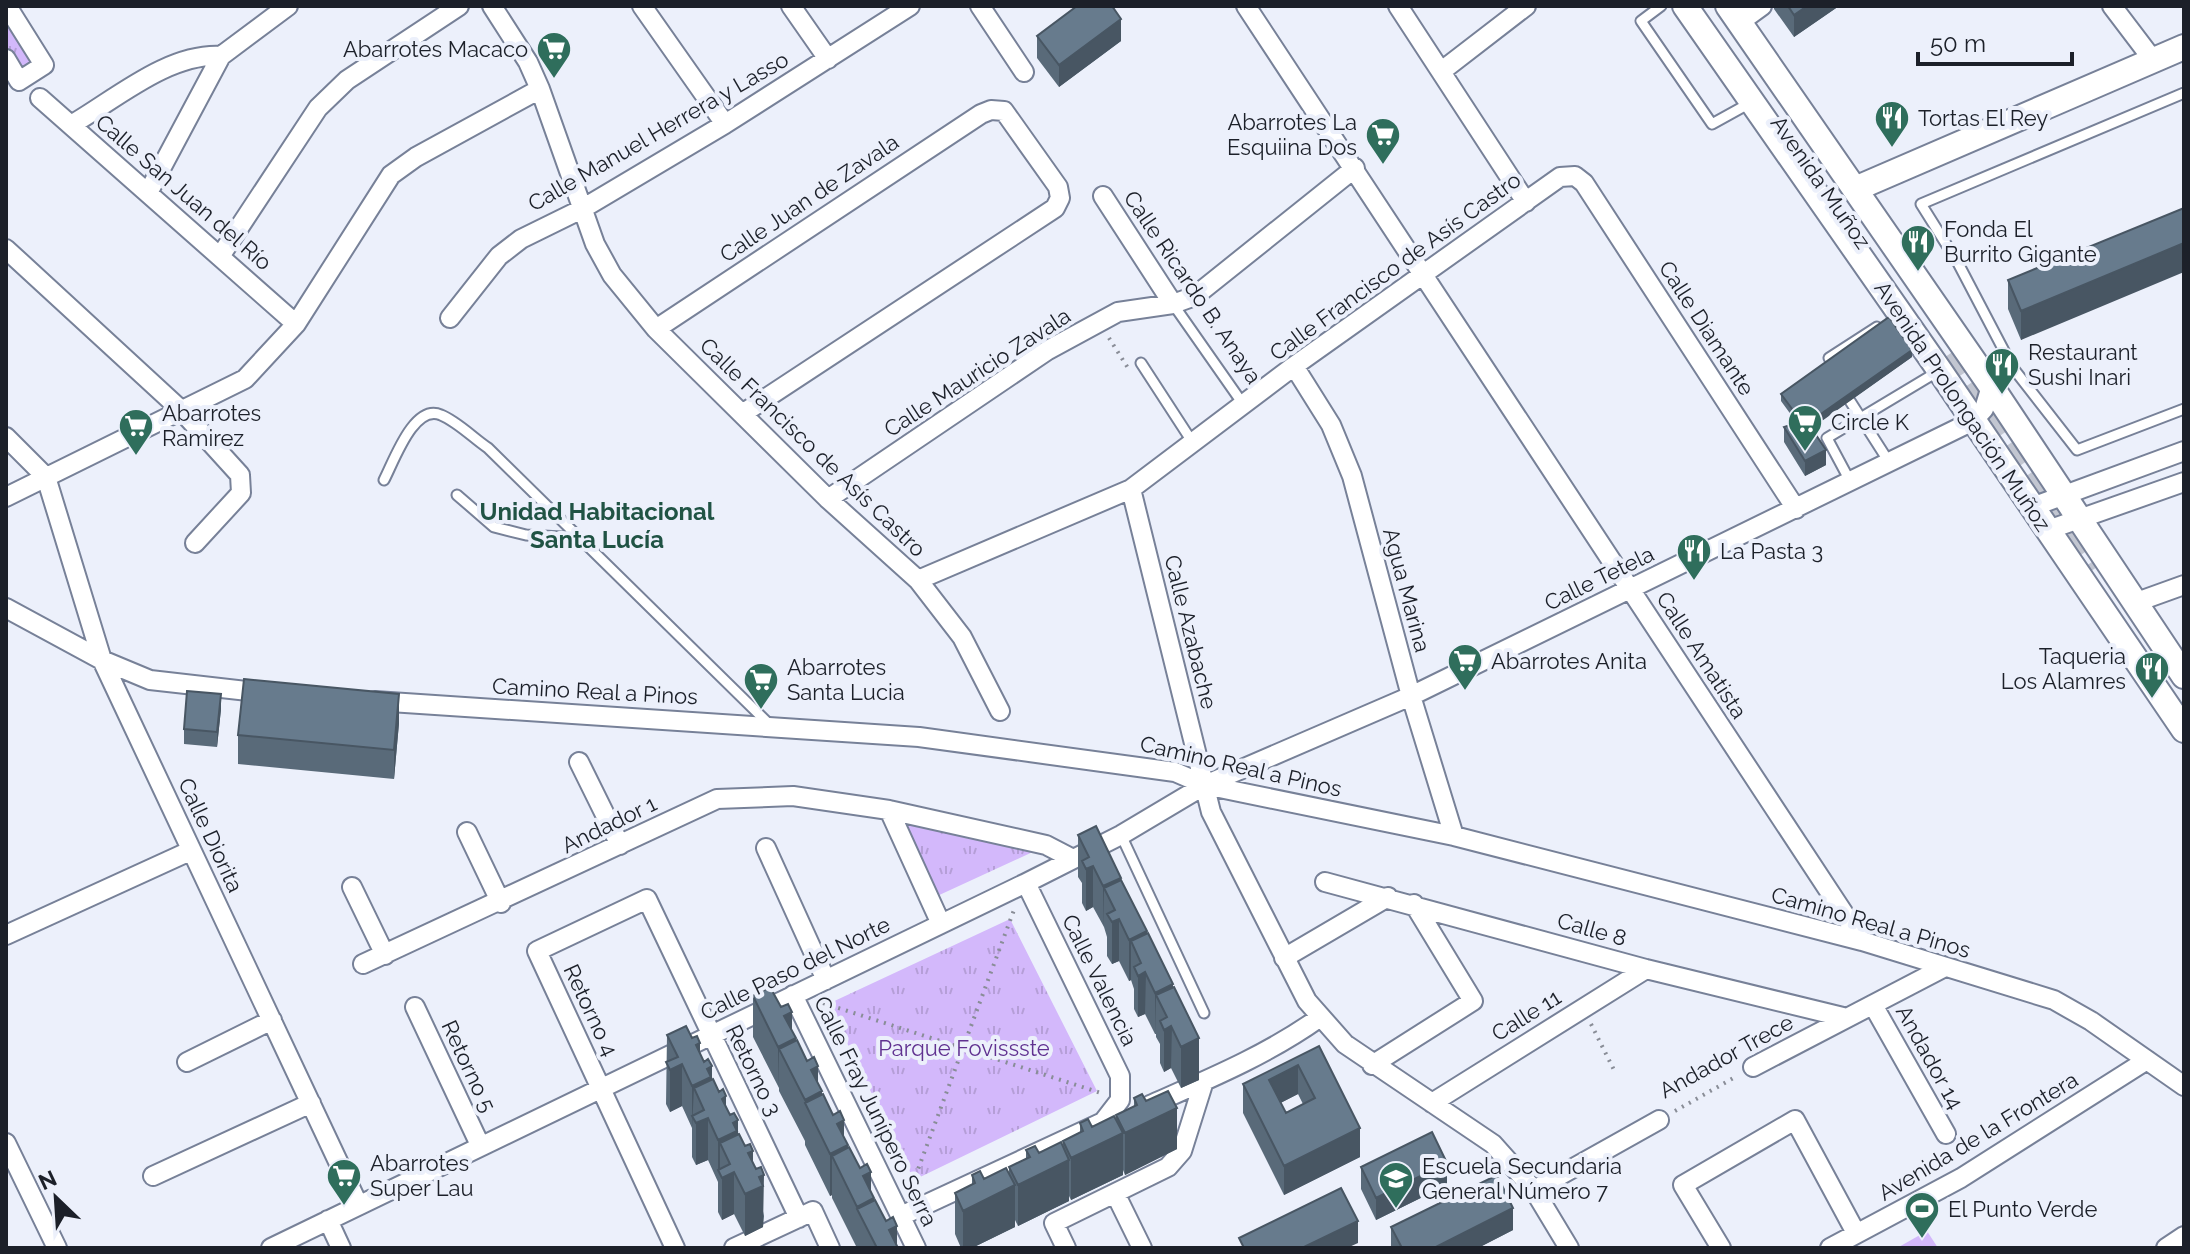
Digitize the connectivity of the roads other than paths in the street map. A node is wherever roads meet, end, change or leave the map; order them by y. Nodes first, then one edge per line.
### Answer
1 (7, 6) edge
2 (288, 6) edge
3 (459, 6) edge
4 (492, 6) edge
5 (642, 6) edge
6 (791, 6) edge
7 (910, 6) edge
8 (980, 6) edge
9 (1246, 6) edge
10 (1398, 6) edge
11 (1526, 6) edge
12 (1661, 6) edge
13 (1685, 6) edge
14 (1698, 6) edge
15 (1715, 6) edge
16 (1762, 6) edge
17 (2112, 6) edge
18 (1734, 14) edge
19 (2184, 47) edge
20 (221, 56) junction
21 (6, 59) edge
22 (828, 59) junction
23 (2153, 60) junction
24 (1443, 70) junction
25 (1024, 72) dead end
26 (540, 89) junction
27 (2184, 93) edge
28 (40, 98) dead end
29 (1753, 101) junction
30 (725, 124) junction
31 (71, 125) junction
32 (1355, 168) junction
33 (1575, 176) joint
34 (1855, 189) junction
35 (149, 191) junction
36 (1103, 196) dead end
37 (1526, 202) junction
38 (582, 209) junction
39 (6, 249) edge
40 (221, 255) junction
41 (1423, 276) junction
42 (1173, 304) junction
43 (1899, 312) junction
44 (450, 318) dead end
45 (296, 324) junction
46 (656, 329) junction
47 (1945, 360) junction
48 (1141, 363) dead end
49 (1833, 364) edge
50 (1294, 366) junction
51 (2013, 368) junction
52 (1991, 386) junction
53 (1850, 401) edge
54 (1243, 404) junction
55 (2184, 409) edge
56 (181, 410) junction
57 (742, 414) junction
58 (1861, 419) junction
59 (1973, 421) junction
60 (6, 437) edge
61 (1193, 443) junction
62 (2184, 451) edge
63 (1889, 464) junction
64 (46, 477) junction
65 (384, 480) dead end
66 (2184, 482) edge
67 (1851, 483) junction
68 (1131, 489) junction
69 (2064, 494) junction
70 (457, 495) dead end
71 (6, 497) edge
72 (828, 499) junction
73 (2032, 507) junction
74 (1796, 509) junction
75 (2080, 519) junction
76 (2048, 530) junction
77 (579, 538) junction
78 (195, 543) dead end
79 (918, 580) junction
80 (2184, 585) edge
81 (1630, 590) junction
82 (2134, 603) junction
83 (6, 608) edge
84 (102, 660) junction
85 (2184, 676) edge
86 (2184, 693) edge
87 (291, 695) edge
88 (1411, 696) junction
89 (354, 700) edge
90 (1000, 711) dead end
91 (2184, 713) edge
92 (770, 725) junction
93 (2184, 730) edge
94 (579, 762) dead end
95 (1205, 785) junction
96 (889, 810) junction
97 (467, 832) dead end
98 (1121, 835) junction
99 (1454, 836) junction
100 (620, 845) junction
101 (766, 848) dead end
102 (190, 851) junction
103 (1073, 859) junction
104 (1325, 882) dead end
105 (1026, 883) junction
106 (352, 887) dead end
107 (1388, 897) junction
108 (647, 899) joint
109 (501, 903) junction
110 (1414, 904) junction
111 (941, 924) junction
112 (6, 935) edge
113 (1862, 941) junction
114 (385, 955) junction
115 (1284, 958) junction
116 (363, 964) dead end
117 (1943, 968) junction
118 (1646, 969) junction
119 (826, 980) junction
120 (793, 995) junction
121 (1873, 1005) junction
122 (415, 1007) dead end
123 (1204, 1013) dead end
124 (1319, 1018) junction
125 (1847, 1018) junction
126 (272, 1020) junction
127 (711, 1036) junction
128 (2147, 1060) junction
129 (187, 1062) dead end
130 (1372, 1065) junction
131 (1753, 1067) road end
132 (1204, 1081) junction
133 (2184, 1086) edge
134 (601, 1089) junction
135 (1120, 1100) junction
136 (311, 1103) junction
137 (1432, 1103) junction
138 (1659, 1120) road end
139 (1946, 1134) dead end
140 (6, 1143) edge
141 (480, 1145) junction
142 (153, 1176) dead end
143 (1534, 1190) junction
144 (1115, 1193) junction
145 (358, 1204) junction
146 (901, 1216) junction
147 (799, 1218) junction
148 (328, 1220) junction
149 (1856, 1233) junction
150 (2184, 1236) edge
151 (57, 1248) edge
152 (271, 1248) edge
153 (341, 1248) edge
154 (675, 1248) edge
155 (734, 1248) edge
156 (830, 1248) edge
157 (916, 1248) edge
158 (1066, 1248) edge
159 (1142, 1248) edge
160 (1569, 1248) edge
161 (1721, 1248) edge
162 (1830, 1248) edge
163 (2166, 1248) edge

1 - 21 street
2 - 20 street
3 - 40 street
4 - 26 street, Calle Francisco de Asís Castro
5 - 30 street
6 - 22 street
7 - 22 street, Calle Manuel Herrera y Lasso
8 - 25 street
9 - 32 street, Calle Amatista
10 - 24 street
11 - 24 street
12 - 29 lane
13 - 29 street, Avenida Prolongación Muñoz
14 - 47 street, Avenida Muñoz
15 - 47 street, Avenida Muñoz
16 - 18 street
17 - 23 street
18 - 34 street, Avenida Prolongación Muñoz
19 - 23 street
20 - 31 street
20 - 35 street
22 - 30 street, Calle Manuel Herrera y Lasso
23 - 34 street
24 - 37 street
26 - 38 street, Calle Francisco de Asís Castro
26 - 45 street
27 - 51 lane
28 - 31 street, Calle San Juan del Río
29 - 43 street, Avenida Prolongación Muñoz
30 - 38 street, Calle Manuel Herrera y Lasso
31 - 35 street, Calle San Juan del Río
32 - 41 street, Calle Amatista
32 - 42 street, Calle Mauricio Zavala
33 - 37 street, Calle Francisco de Asís Castro
33 - 74 street, Calle Diamante
34 - 52 street, Avenida Prolongación Muñoz
35 - 40 street, Calle San Juan del Río
36 - 42 street, Calle Ricardo B. Anaya
37 - 41 street, Calle Francisco de Asís Castro
38 - 44 street, Calle Manuel Herrera y Lasso
38 - 46 street, Calle Francisco de Asís Castro
39 - 56 street
40 - 45 street, Calle San Juan del Río
41 - 50 street, Calle Francisco de Asís Castro
41 - 81 street, Calle Amatista
42 - 54 lane, Calle Ricardo B. Anaya
42 - 72 street, Calle Mauricio Zavala
43 - 47 street, Avenida Prolongación Muñoz
43 - 49 lane
45 - 56 street
46 - 57 street, Calle Francisco de Asís Castro
46 - 57 street, Calle Juan de Zavala
47 - 58 lane
47 - 59 street, Avenida Prolongación Muñoz
48 - 61 lane
50 - 54 street, Calle Francisco de Asís Castro
50 - 88 street, Agua Marina
51 - 52 lane
51 - 55 lane
52 - 59 street
52 - 69 street, Avenida Prolongación Muñoz
53 - 58 lane
54 - 61 street, Calle Francisco de Asís Castro
56 - 64 street
56 - 78 street
57 - 72 street, Calle Francisco de Asís Castro
58 - 63 lane
58 - 67 lane
59 - 63 street, Calle Tetela
59 - 73 street, Avenida Prolongación Muñoz
60 - 64 street
61 - 68 street, Calle Francisco de Asís Castro
62 - 69 street
63 - 67 street, Calle Tetela
64 - 71 street
64 - 84 street, Calle Diorita
65 - 77 lane
66 - 75 street
67 - 74 street, Calle Tetela
68 - 79 street, Calle Francisco de Asís Castro
68 - 95 street, Calle Azabache
69 - 73 street
69 - 75 street, Avenida Prolongación Muñoz
70 - 77 lane
72 - 79 street, Calle Francisco de Asís Castro
73 - 76 street, Avenida Prolongación Muñoz
74 - 81 street, Calle Tetela
75 - 76 street
75 - 82 street, Avenida Prolongación Muñoz
76 - 93 street, Avenida Prolongación Muñoz
77 - 92 lane
79 - 90 street
80 - 82 street
81 - 88 street, Calle Tetela
81 - 113 street, Calle Amatista
82 - 85 street, Avenida Prolongación Muñoz
83 - 84 street
84 - 87 street
84 - 102 street, Calle Diorita
86 - 91 street
88 - 95 street, Calle Tetela
88 - 99 street, Agua Marina
89 - 92 street, Camino Real a Pinos
92 - 95 street, Camino Real a Pinos
94 - 100 street
95 - 98 street, Calle Paso del Norte
95 - 99 street, Camino Real a Pinos
95 - 115 street, Calle Azabache
96 - 100 street, Andador 1
96 - 103 street, Andador 1
96 - 111 street
97 - 109 street
98 - 103 street, Calle Paso del Norte
98 - 123 lane
99 - 113 street, Camino Real a Pinos
100 - 109 street, Andador 1
101 - 119 street
102 - 112 street
102 - 126 street, Calle Diorita
103 - 105 street, Calle Paso del Norte
104 - 107 street, Calle 8
105 - 111 street, Calle Paso del Norte
105 - 135 street, Calle Valencia
106 - 114 street
107 - 110 street, Calle 8
107 - 115 street
108 - 127 street, Retorno 3
108 - 134 street, Retorno 4
109 - 114 street, Andador 1
110 - 118 street, Calle 8
110 - 130 street
111 - 119 street, Calle Paso del Norte
113 - 117 street, Camino Real a Pinos
114 - 116 street, Andador 1
115 - 124 street, Calle Azabache
117 - 121 street, Andador Trece
117 - 128 street, Camino Real a Pinos
118 - 125 street, Calle 8
118 - 137 street, Calle 11
119 - 120 street, Calle Paso del Norte
120 - 127 street, Calle Paso del Norte
120 - 146 street, Calle Fray Junípero Serra
121 - 125 street, Andador Trece
121 - 139 street, Andador 14
122 - 141 street, Retorno 5
124 - 130 street, Calle Azabache
124 - 132 street
125 - 131 street, Andador Trece
126 - 129 street
126 - 136 street, Calle Diorita
127 - 134 street, Calle Paso del Norte
127 - 147 street, Retorno 3
128 - 133 street, Camino Real a Pinos
128 - 149 street, Avenida de la Frontera
130 - 137 street, Calle Azabache
132 - 135 street
132 - 144 street
134 - 141 street, Calle Paso del Norte
134 - 154 street, Retorno 4
135 - 146 street
136 - 142 street
136 - 145 street, Calle Diorita
137 - 143 street, Calle Azabache
138 - 143 street, Andador Trece
140 - 151 street
141 - 145 street, Calle Paso del Norte
143 - 160 street, Calle Azabache
144 - 158 street
144 - 159 street
145 - 148 street, Calle Paso del Norte
146 - 157 street, Calle Fray Junípero Serra
147 - 155 street
147 - 156 street
148 - 152 street, Calle Paso del Norte
148 - 153 street
149 - 161 street
149 - 162 street, Avenida de la Frontera
150 - 163 street

